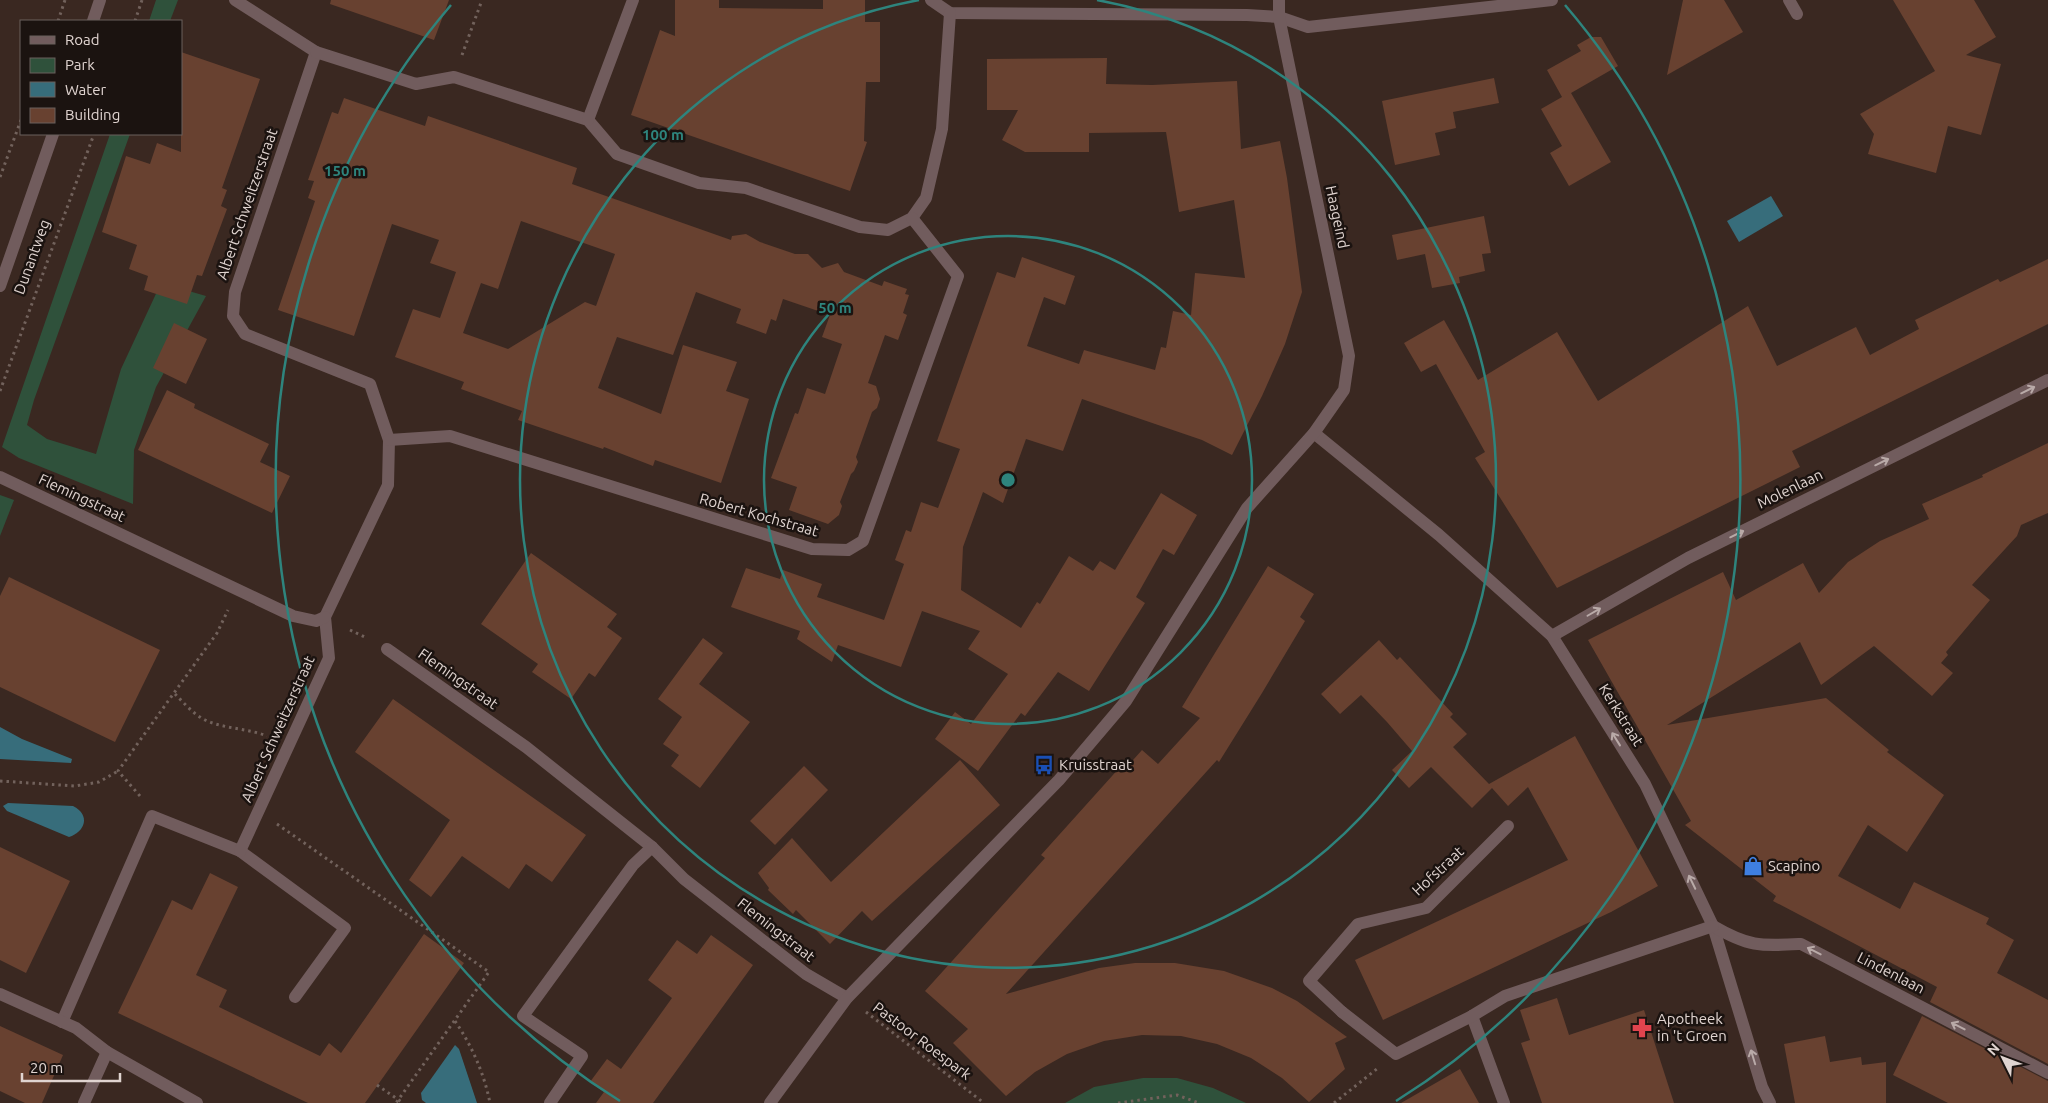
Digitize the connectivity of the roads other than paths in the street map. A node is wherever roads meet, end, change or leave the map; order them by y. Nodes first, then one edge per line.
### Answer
1 (100, 0) edge
2 (235, 0) edge
3 (633, 0) edge
4 (931, 0) edge
5 (1279, 0) edge
6 (1552, 0) edge
7 (1789, 0) edge
8 (950, 13) junction
9 (1797, 14) dead end
10 (1279, 17) junction
11 (93, 20) edge
12 (316, 52) junction
13 (588, 120) junction
14 (53, 135) edge
15 (912, 218) junction
16 (0, 286) edge
17 (2048, 380) edge
18 (1314, 434) junction
19 (389, 440) junction
20 (0, 477) edge
21 (325, 617) junction
22 (1552, 636) junction
23 (387, 649) road end
24 (1508, 826) dead end
25 (652, 847) junction
26 (240, 851) junction
27 (1714, 926) junction
28 (0, 994) edge
29 (295, 997) dead end
30 (847, 998) junction
31 (1472, 1016) junction
32 (62, 1022) junction
33 (108, 1052) junction
34 (2048, 1072) edge
35 (84, 1103) edge
36 (197, 1103) edge
37 (550, 1103) edge
38 (770, 1103) edge
39 (1504, 1103) edge
40 (1770, 1103) edge

1 - 11 street
2 - 12 street
3 - 13 street
4 - 8 street
5 - 10 street, Haageind
6 - 10 street
7 - 9 street
8 - 10 street
8 - 15 street
10 - 18 street, Haageind
12 - 13 street
12 - 19 street, Albert Schweitzerstraat
13 - 15 street
14 - 16 street, Dunantweg
15 - 19 street, Robert Kochstraat
22 -> 17 street, Molenlaan
18 - 22 street, Kerkstraat
18 - 30 street
19 - 21 street, Albert Schweitzerstraat
20 - 21 street, Flemingstraat
21 - 26 street, Albert Schweitzerstraat
27 -> 22 street, Kerkstraat
23 - 25 street, Flemingstraat
24 - 31 street, Hofstraat
25 - 30 street, Flemingstraat
25 - 37 street
26 - 29 street
26 - 32 street
27 - 31 street
34 -> 27 street, Lindenlaan
40 -> 27 street, Kerkstraat
28 - 32 street
30 - 38 street
31 - 39 street
32 - 33 street
33 - 35 street
33 - 36 street

